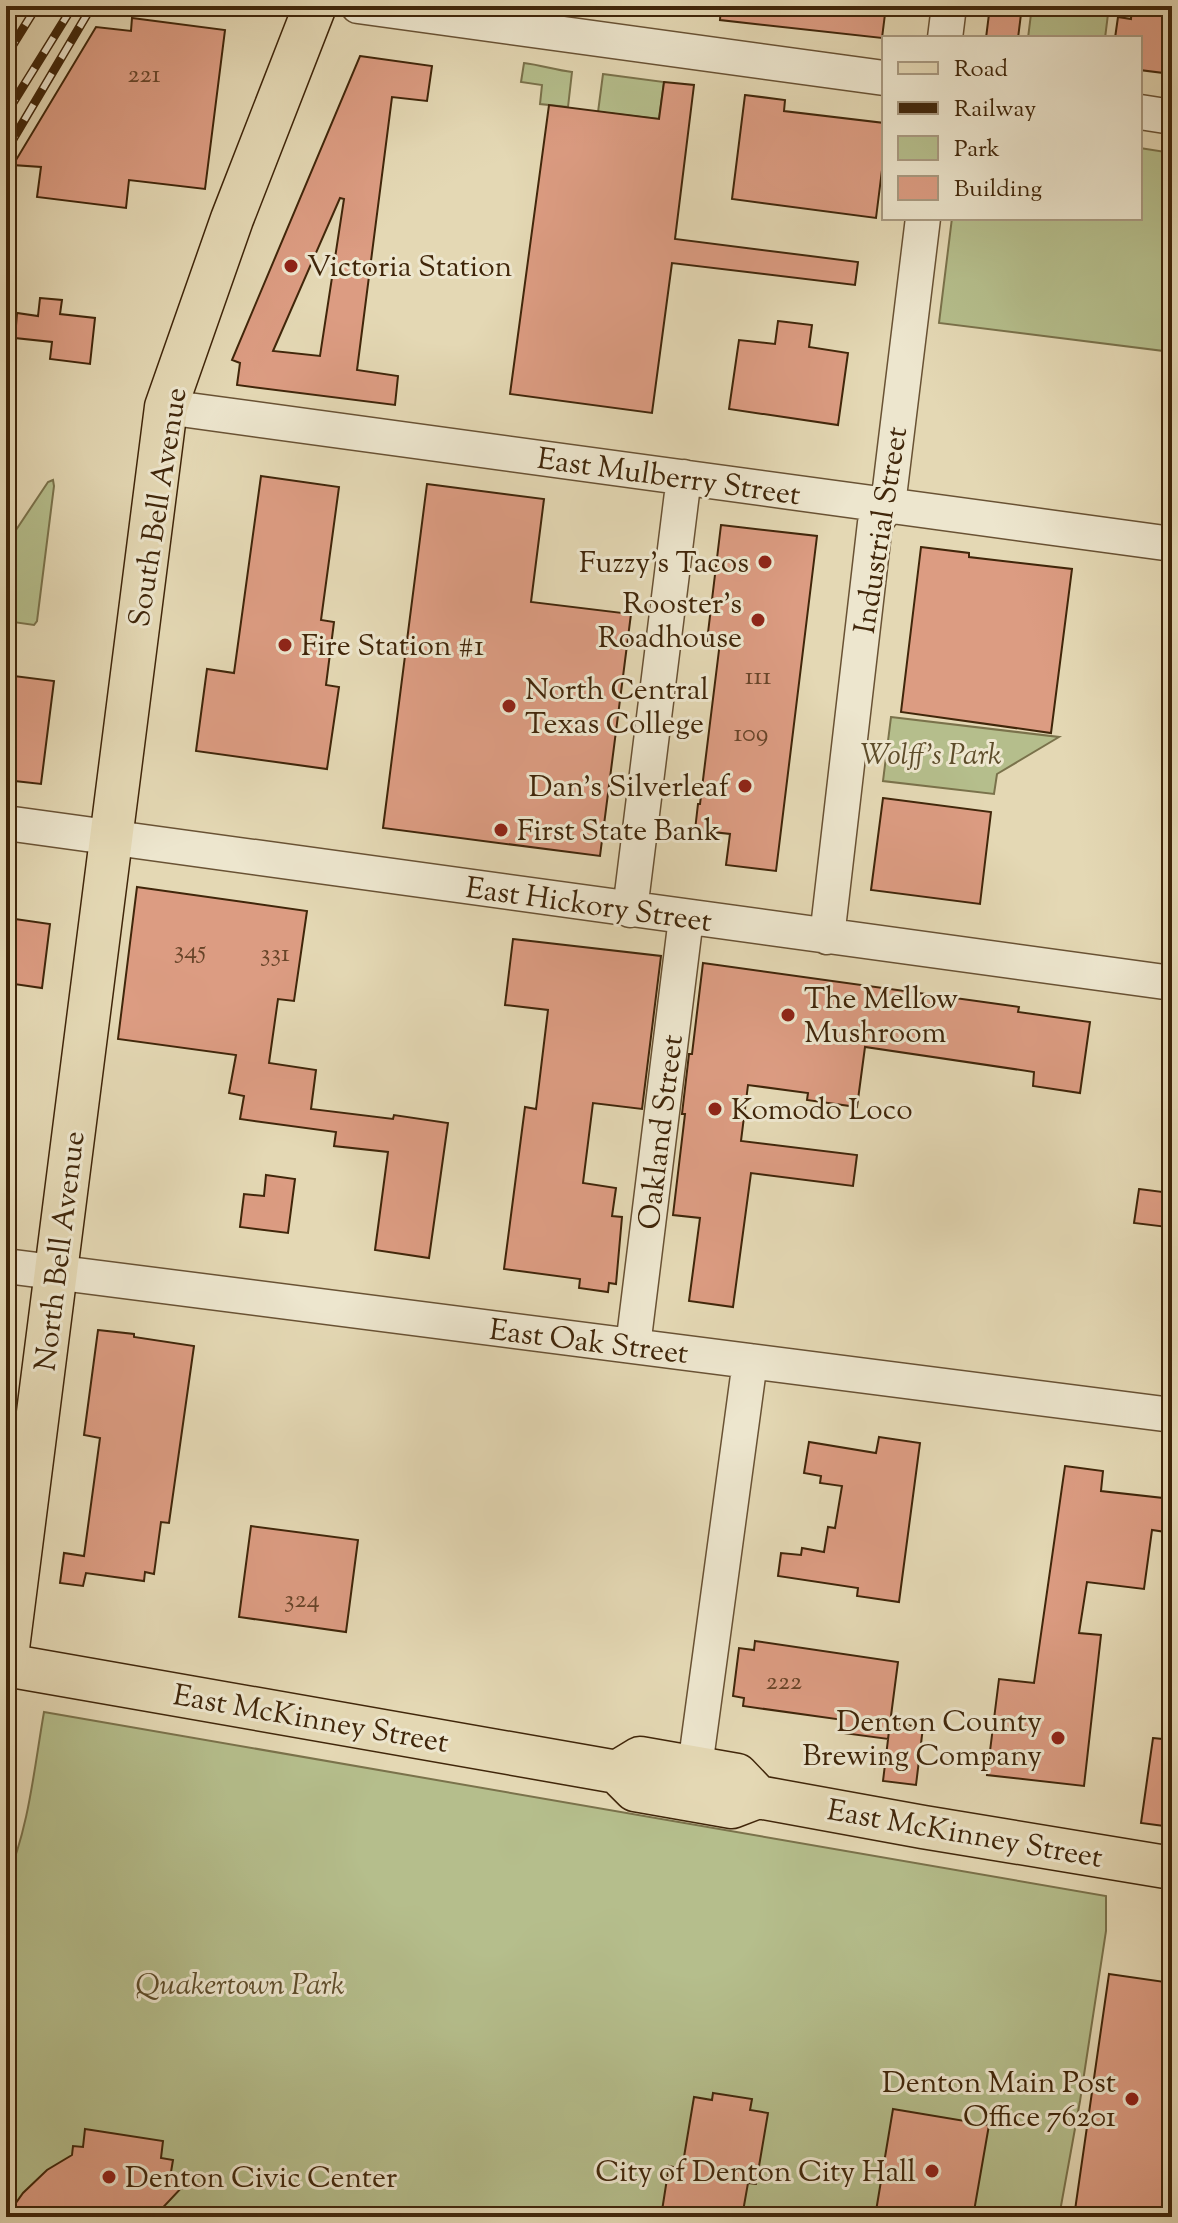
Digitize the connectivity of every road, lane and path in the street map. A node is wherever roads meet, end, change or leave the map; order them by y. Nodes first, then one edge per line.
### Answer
1 (315, 6) edge
2 (358, 6) edge
3 (949, 6) edge
4 (945, 36) edge
5 (882, 78) edge
6 (1142, 112) edge
7 (1172, 117) edge
8 (923, 220) edge
9 (166, 407) junction
10 (684, 477) junction
11 (888, 505) junction
12 (1172, 544) edge
13 (6, 823) edge
14 (111, 839) junction
15 (630, 910) junction
16 (686, 918) junction
17 (827, 937) junction
18 (1172, 983) edge
19 (6, 1266) edge
20 (57, 1272) junction
21 (633, 1346) junction
22 (750, 1361) junction
23 (1172, 1415) edge
24 (6, 1664) edge
25 (695, 1767) junction
26 (617, 1772) junction
27 (758, 1797) junction
28 (1172, 1868) edge

1 - 9 main road, South Bell Avenue
2 - 5 street
3 - 4 street
6 - 7 street
8 - 11 street, Industrial Street
9 - 10 street, East Mulberry Street
9 - 14 main road, South Bell Avenue
10 - 11 street, East Mulberry Street
10 - 15 street
11 - 12 street, East Mulberry Street
11 - 17 street, Industrial Street
13 - 14 street, East Hickory Street
14 - 15 street, East Hickory Street
14 - 20 main road, North Bell Avenue
15 - 16 street, East Hickory Street
16 - 17 street, East Hickory Street
16 - 21 street, Oakland Street
17 - 18 street, East Hickory Street
19 - 20 street, East Oak Street
20 - 21 street, East Oak Street
20 - 24 main road, North Bell Avenue
21 - 22 street, East Oak Street
22 - 23 street, East Oak Street
22 - 25 street
24 - 26 main road, East McKinney Street
25 - 26 main road, East McKinney Street
25 - 27 main road, East McKinney Street
26 - 27 main road, East McKinney Street
27 - 28 main road, East McKinney Street

